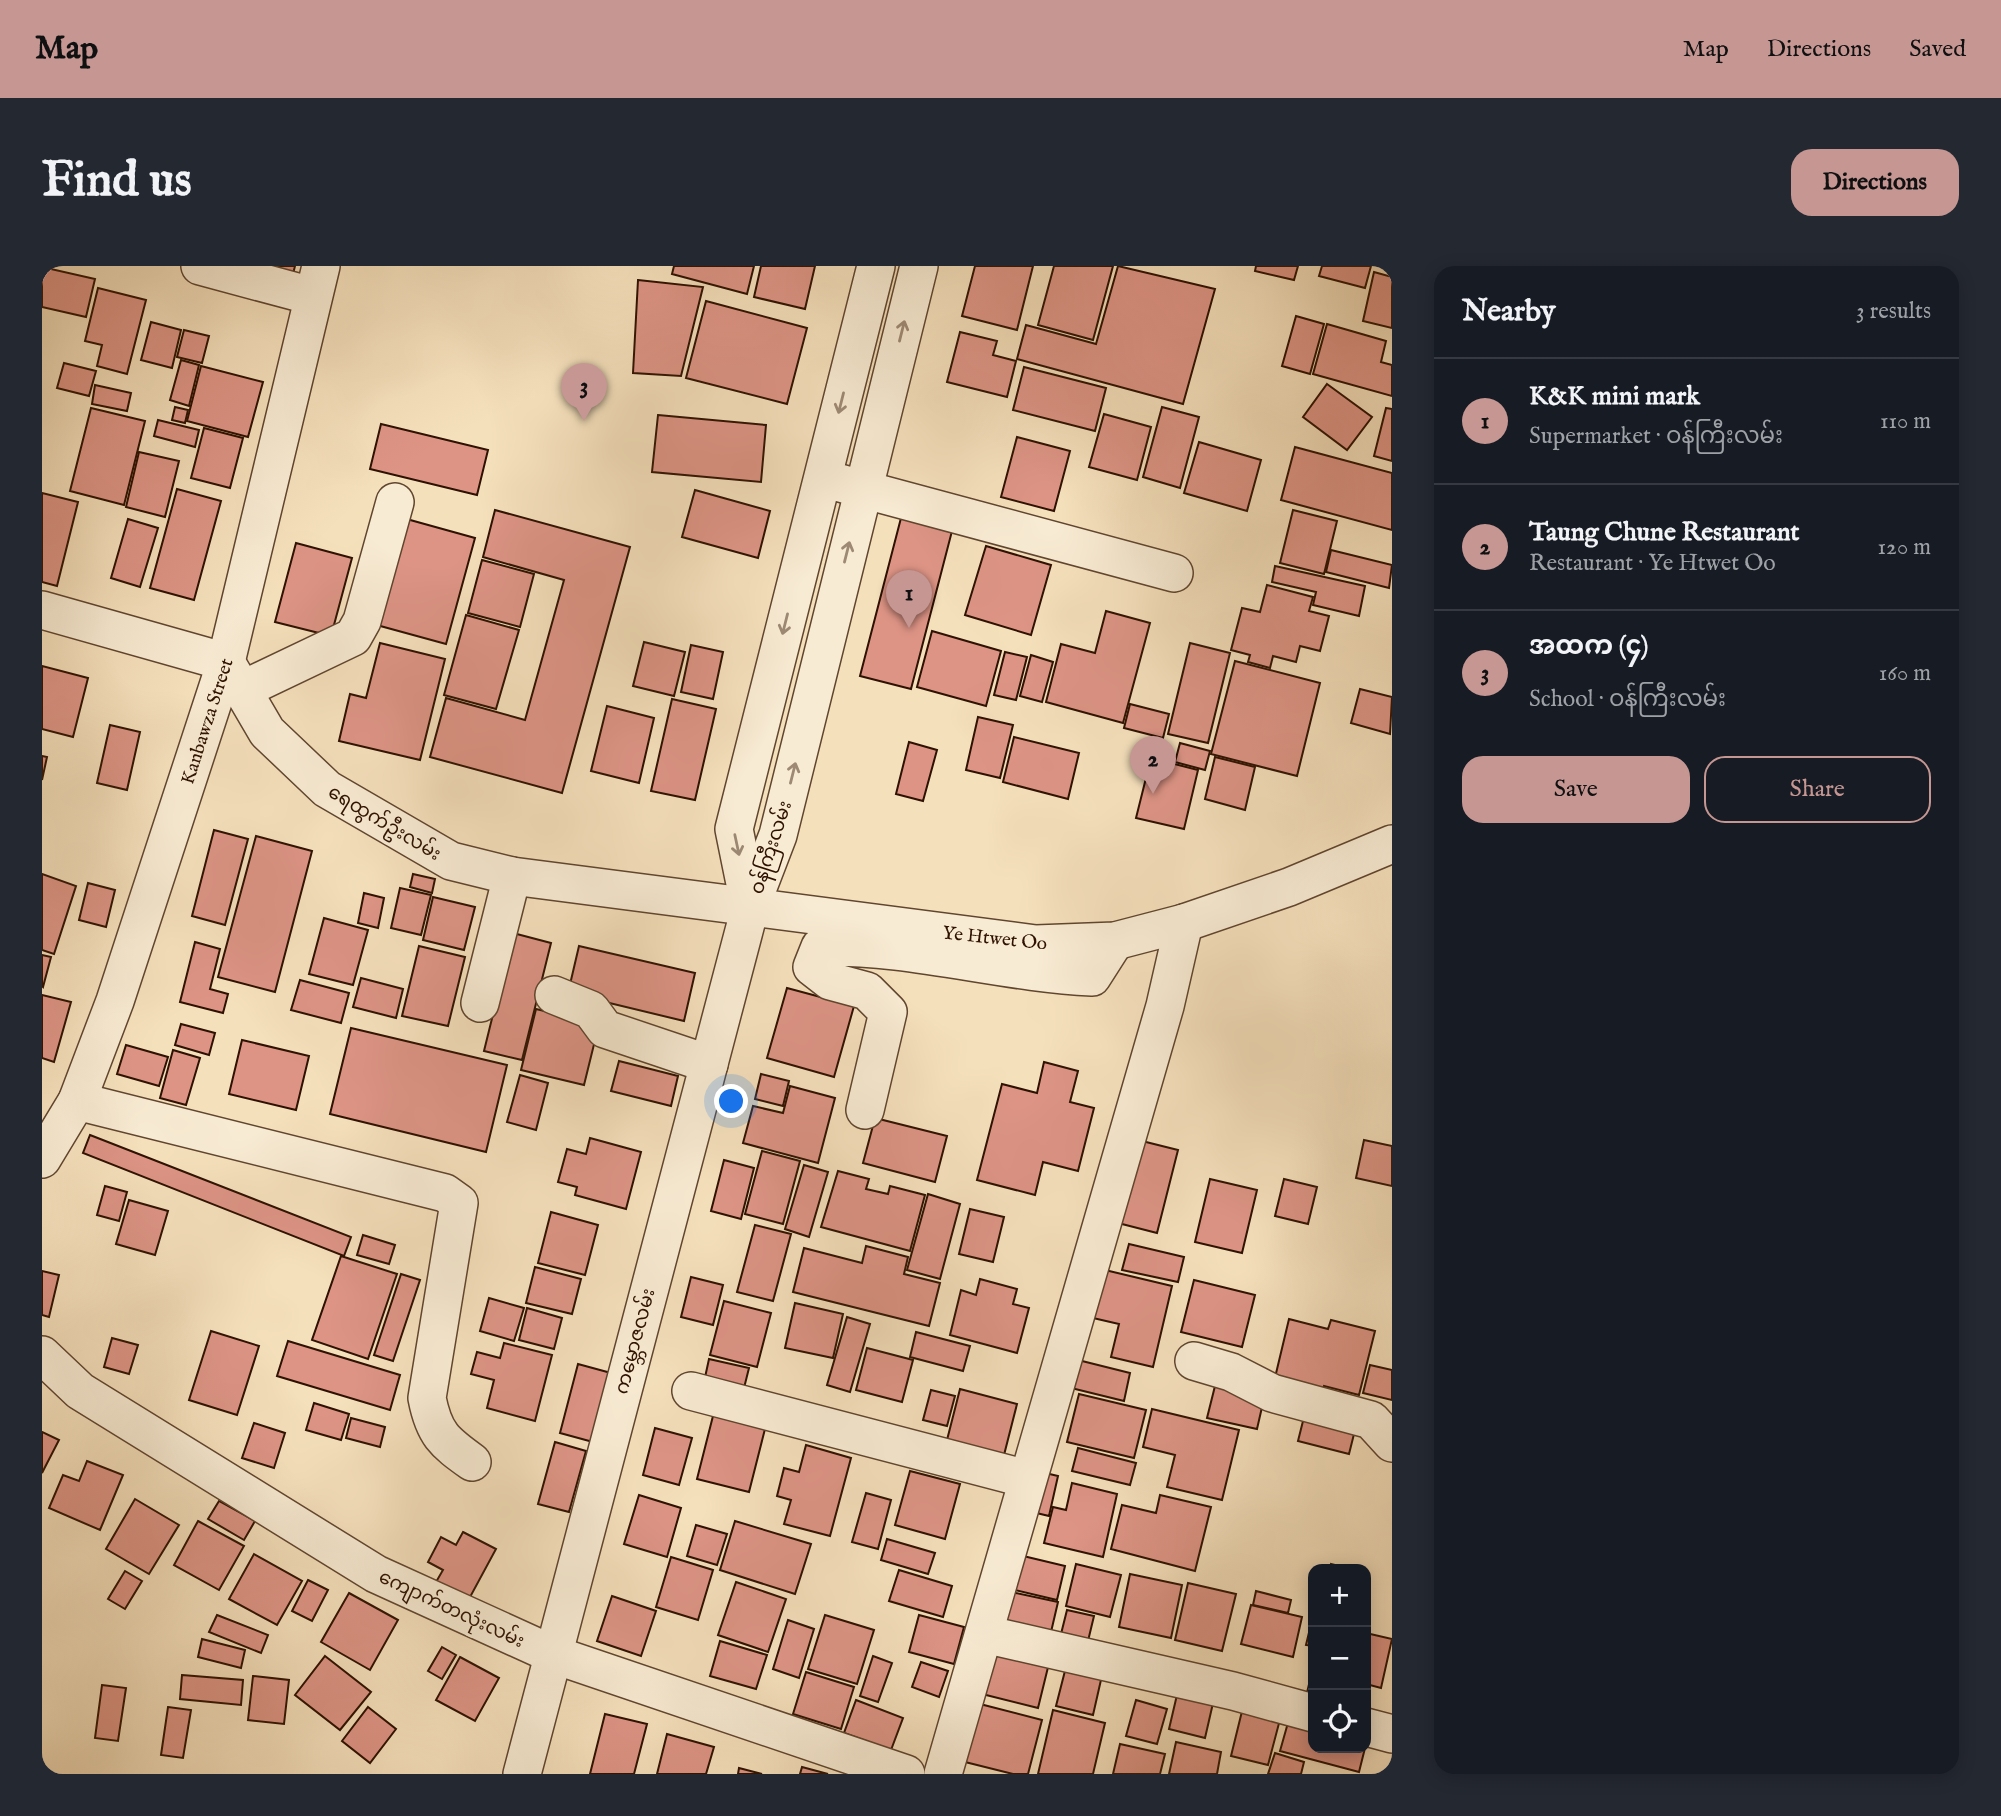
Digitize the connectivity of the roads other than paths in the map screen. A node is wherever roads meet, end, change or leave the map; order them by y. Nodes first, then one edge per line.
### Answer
1 (200, 266) edge
2 (876, 266) edge
3 (919, 266) edge
4 (317, 281) edge
5 (822, 478) junction
6 (862, 489) junction
7 (395, 502) dead end
8 (1174, 573) dead end
9 (42, 610) edge
10 (235, 676) junction
11 (1391, 841) edge
12 (512, 876) junction
13 (750, 908) junction
14 (1184, 923) junction
15 (1115, 941) junction
16 (554, 995) dead end
17 (480, 1003) dead end
18 (709, 1064) junction
19 (77, 1101) junction
20 (865, 1110) dead end
21 (42, 1159) edge
22 (42, 1355) edge
23 (1194, 1360) dead end
24 (691, 1391) dead end
25 (1392, 1443) edge
26 (472, 1462) dead end
27 (1027, 1479) junction
28 (984, 1634) junction
29 (552, 1654) junction
30 (1308, 1712) edge
31 (1371, 1728) edge
32 (1392, 1734) edge
33 (522, 1774) edge
34 (906, 1774) edge
35 (943, 1774) edge

1 - 4 street
2 -> 5 street, ဝန်ကြီးလမ်း
6 -> 3 street, ဝန်ကြီးလမ်း
4 - 10 street, Kanbawza Street
5 - 6 street
5 -> 13 street, ဝန်ကြီးလမ်း
6 - 8 street
13 -> 6 street, ဝန်ကြီးလမ်း
7 - 10 street
9 - 10 street
10 - 12 street, ရေထွက်ဦးလမ်း
10 - 19 street, Kanbawza Street
11 - 14 street, Ye Htwet Oo
12 - 13 street, ရေထွက်ဦးလမ်း
12 - 17 street
13 - 15 street, Ye Htwet Oo
13 - 18 street, ကမ္ဘောဇလမ်း
14 - 15 street, Ye Htwet Oo
14 - 27 street
15 - 20 street
16 - 18 street
18 - 29 street, ကမ္ဘောဇလမ်း
19 - 21 street, Kanbawza Street
19 - 26 street
22 - 29 street, ကျောက်တလုံးလမ်း
23 - 25 street
24 - 27 street
27 - 28 street
28 - 30 street
28 - 35 street
29 - 33 street, ကမ္ဘောဇလမ်း
29 - 34 street, ကျောက်တလုံးလမ်း
31 - 32 street

